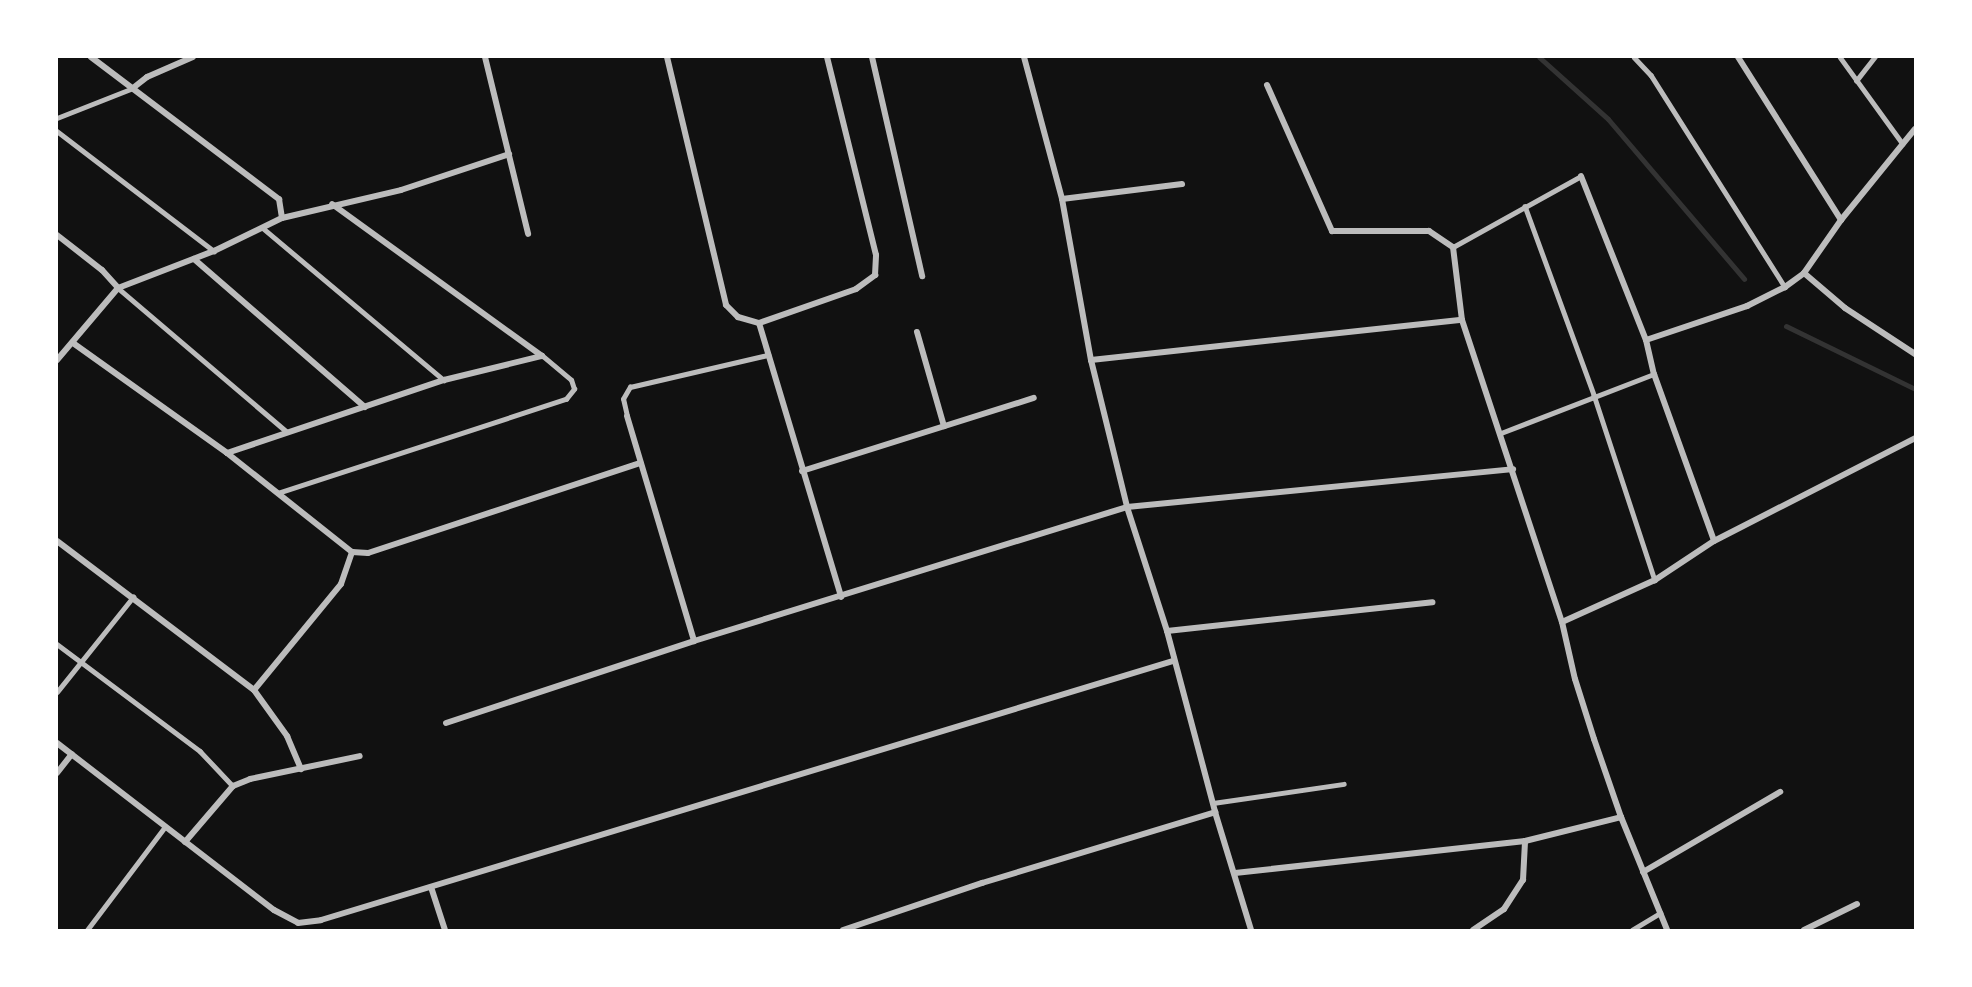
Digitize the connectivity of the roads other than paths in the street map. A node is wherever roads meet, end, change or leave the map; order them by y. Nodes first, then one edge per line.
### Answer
1 (91, 57) edge
2 (193, 57) edge
3 (485, 57) edge
4 (667, 57) edge
5 (828, 57) edge
6 (873, 57) edge
7 (1024, 57) edge
8 (1634, 57) edge
9 (1738, 57) edge
10 (1840, 57) edge
11 (1875, 57) edge
12 (1856, 81) junction
13 (1267, 85) dead end
14 (134, 88) junction
15 (57, 118) edge
16 (1915, 129) edge
17 (57, 131) edge
18 (1903, 144) junction
19 (509, 154) junction
20 (1581, 176) joint
21 (1182, 184) dead end
22 (1062, 200) junction
23 (332, 204) junction
24 (1525, 206) junction
25 (282, 218) junction
26 (1841, 220) junction
27 (264, 229) junction
28 (528, 234) dead end
29 (57, 235) edge
30 (1453, 247) junction
31 (214, 251) junction
32 (194, 259) junction
33 (1804, 273) junction
34 (922, 276) dead end
35 (1785, 287) junction
36 (118, 288) junction
37 (1462, 320) junction
38 (759, 323) junction
39 (917, 332) dead end
40 (1646, 340) junction
41 (73, 343) junction
42 (1915, 354) edge
43 (768, 355) junction
44 (542, 356) junction
45 (57, 360) edge
46 (1091, 360) junction
47 (1653, 374) junction
48 (444, 380) junction
49 (1594, 395) junction
50 (1034, 398) dead end
51 (365, 407) junction
52 (627, 416) joint
53 (944, 426) junction
54 (286, 431) junction
55 (1501, 433) junction
56 (1915, 438) edge
57 (227, 453) junction
58 (640, 463) junction
59 (1513, 469) junction
60 (802, 471) junction
61 (278, 493) junction
62 (1127, 507) junction
63 (57, 542) edge
64 (1714, 542) junction
65 (352, 552) junction
66 (1655, 580) junction
67 (132, 597) junction
68 (841, 597) junction
69 (1432, 602) dead end
70 (1562, 622) junction
71 (1167, 631) junction
72 (694, 641) junction
73 (57, 644) edge
74 (1173, 661) junction
75 (81, 662) junction
76 (254, 690) junction
77 (57, 692) edge
78 (446, 723) dead end
79 (57, 743) edge
80 (72, 754) junction
81 (360, 756) dead end
82 (301, 769) junction
83 (57, 773) edge
84 (1344, 784) dead end
85 (233, 786) junction
86 (1780, 792) dead end
87 (1212, 803) junction
88 (1215, 812) junction
89 (1621, 817) junction
90 (165, 827) junction
91 (1525, 841) junction
92 (185, 842) junction
93 (1643, 872) junction
94 (1235, 873) junction
95 (431, 887) junction
96 (1857, 904) dead end
97 (1660, 913) junction
98 (87, 930) edge
99 (445, 930) edge
100 (843, 930) edge
101 (1251, 930) edge
102 (1473, 930) edge
103 (1632, 930) edge
104 (1667, 930) edge
105 (1804, 930) edge

1 - 14 street
2 - 14 street
3 - 19 street
4 - 38 street
5 - 38 street
6 - 34 street
7 - 22 street
8 - 35 lane
9 - 26 street
10 - 12 lane
11 - 12 lane
12 - 18 lane
13 - 30 street
14 - 15 lane
14 - 25 street
16 - 18 street
17 - 31 lane
18 - 26 street
19 - 23 street
19 - 28 street
20 - 24 lane
20 - 40 street
21 - 22 street
22 - 46 street
23 - 25 street
23 - 44 street
24 - 30 lane
24 - 49 lane
25 - 27 street
26 - 33 street
27 - 31 street
27 - 48 lane
29 - 36 street
30 - 37 street
31 - 32 street
32 - 36 street
32 - 51 street
33 - 35 street
33 - 42 street
35 - 40 street
36 - 41 street
36 - 54 lane
37 - 46 street
37 - 55 street
38 - 43 street
39 - 53 street
40 - 47 street
41 - 45 street
41 - 57 street
43 - 52 lane
43 - 60 street
44 - 48 street
44 - 61 lane
46 - 62 street
47 - 49 lane
47 - 64 street
48 - 51 street
49 - 55 lane
49 - 66 lane
50 - 53 street
51 - 54 street
52 - 58 street
53 - 60 street
54 - 57 street
55 - 59 street
56 - 64 street
57 - 61 street
58 - 65 street
58 - 72 street
59 - 62 street
59 - 70 street
60 - 68 street
61 - 65 street
62 - 68 street
62 - 71 street
63 - 67 street
64 - 66 street
65 - 76 street
66 - 70 street
67 - 75 lane
67 - 76 street
68 - 72 street
69 - 71 street
70 - 89 street
71 - 74 street
72 - 78 street
73 - 75 lane
74 - 87 street
74 - 95 street
75 - 77 lane
75 - 85 lane
76 - 82 street
79 - 80 street
80 - 83 street
80 - 90 street
81 - 82 street
82 - 85 street
84 - 87 lane
85 - 92 street
86 - 93 street
87 - 88 street
88 - 94 street
88 - 100 street
89 - 91 street
89 - 93 street
90 - 92 street
90 - 98 lane
91 - 94 street
91 - 102 street
92 - 95 street
93 - 97 street
94 - 101 street
95 - 99 street
96 - 105 street
97 - 103 lane
97 - 104 street

